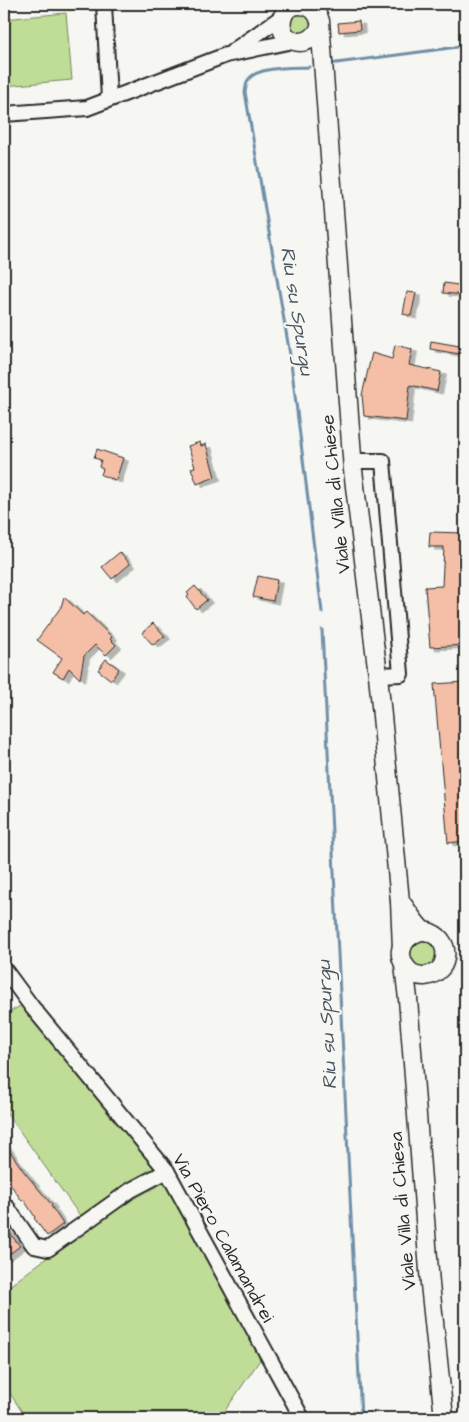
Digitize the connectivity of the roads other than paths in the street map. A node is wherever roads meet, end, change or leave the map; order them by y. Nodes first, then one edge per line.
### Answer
1 (104, 4) edge
2 (286, 10) edge
3 (319, 15) edge
4 (295, 42) junction
5 (226, 55) junction
6 (324, 81) junction
7 (109, 100) junction
8 (4, 114) edge
9 (352, 461) junction
10 (378, 675) junction
11 (400, 901) junction
12 (422, 931) junction
13 (403, 956) junction
14 (4, 968) edge
15 (422, 977) junction
16 (408, 999) junction
17 (166, 1170) junction
18 (5, 1206) edge
19 (302, 1418) edge
20 (444, 1418) edge

1 - 7 street
2 - 3 main road
2 - 4 main road
2 - 5 street
3 - 4 main road
3 - 6 main road
4 - 5 street
4 - 6 main road
5 - 7 street
6 - 9 main road, Viale Villa di Chiese
7 - 8 street
9 - 10 main road, Viale Villa di Chiese
9 - 10 street
10 - 11 main road, Viale Villa di Chiese
11 - 12 main road
11 - 13 main road, Viale Villa di Chiesa
12 - 13 main road
12 - 15 main road
13 - 15 main road
13 - 16 main road, Viale Villa di Chiesa
14 - 17 street, Via Piero Calamandrei
15 - 16 main road
16 - 20 main road, Viale Villa di Chiesa
17 - 18 street
17 - 19 street, Via Piero Calamandrei

